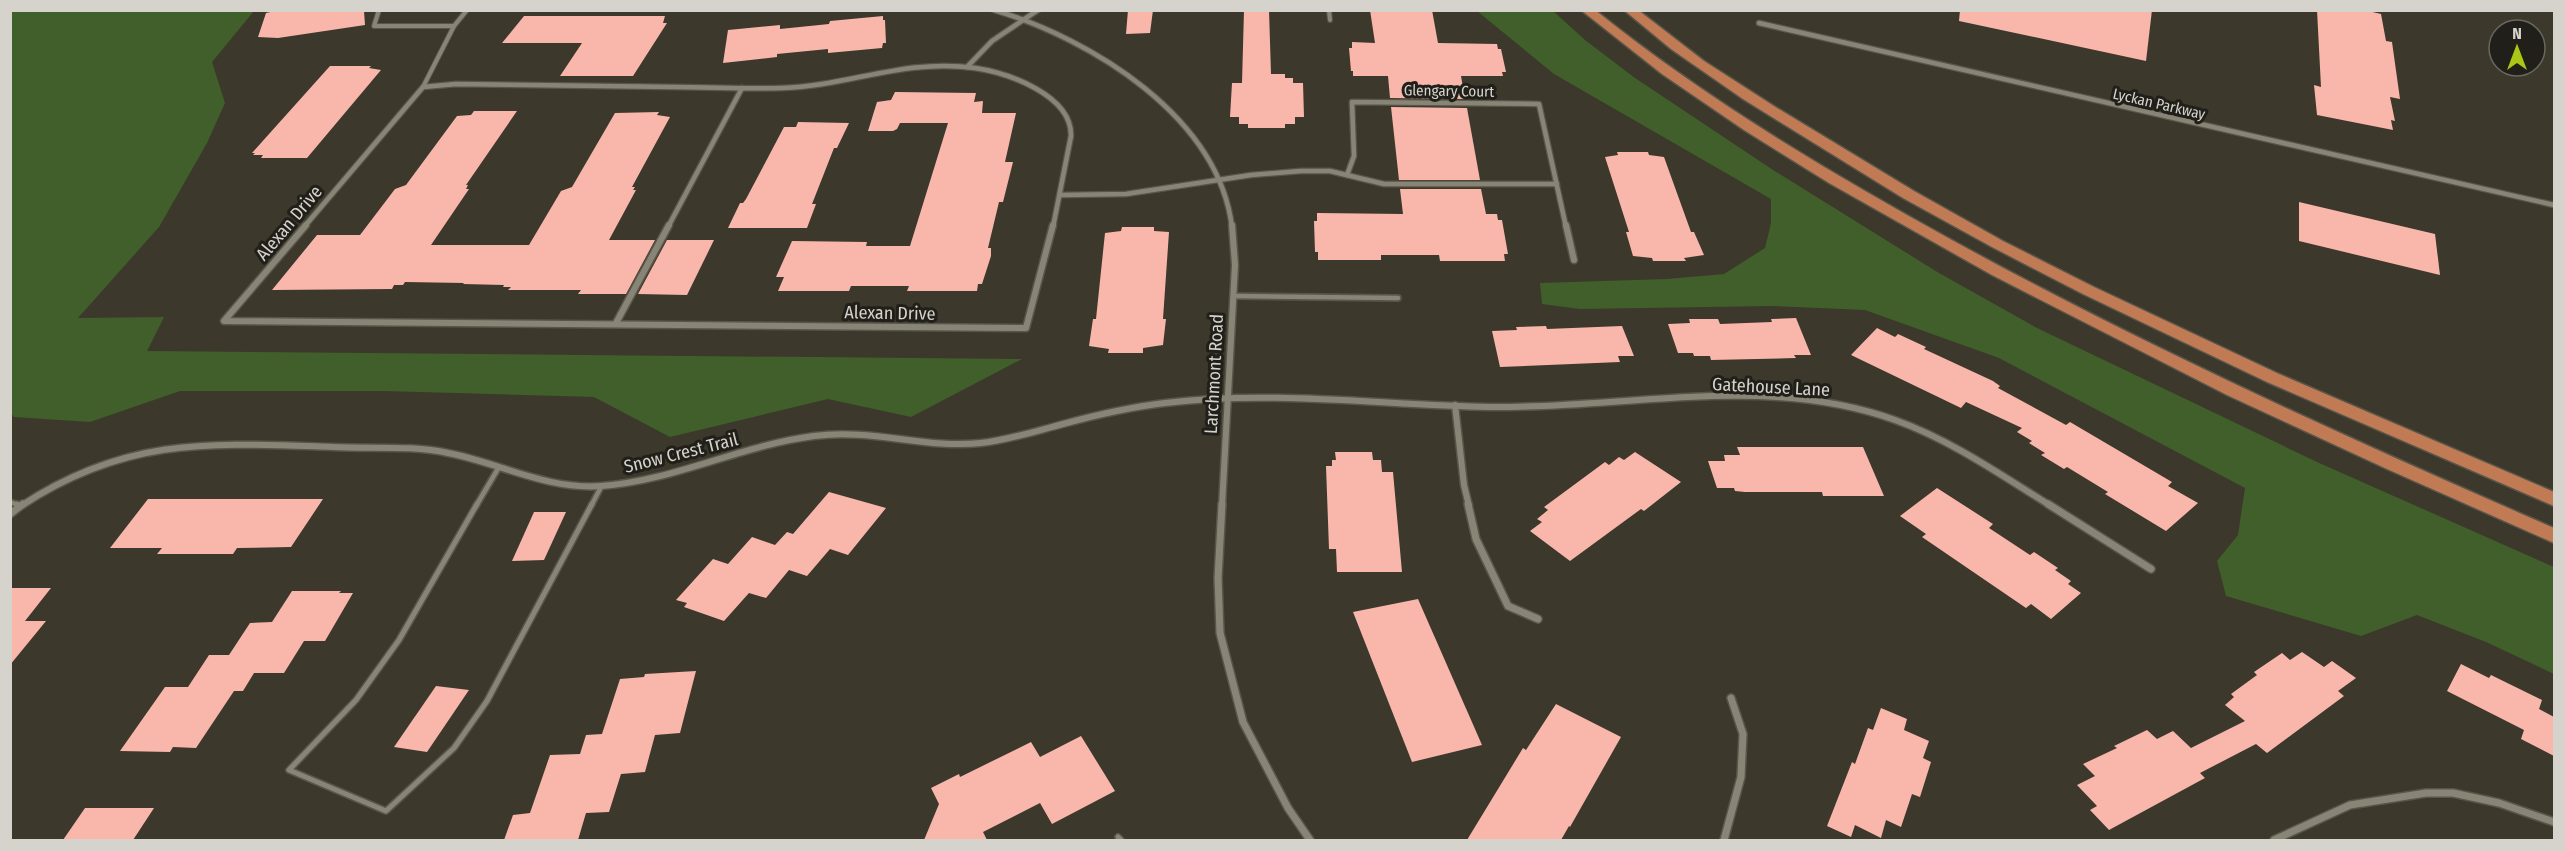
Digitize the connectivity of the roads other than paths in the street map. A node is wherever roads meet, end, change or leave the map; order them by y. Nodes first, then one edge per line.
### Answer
1 (379, 10) edge
2 (467, 10) edge
3 (994, 10) edge
4 (1038, 10) edge
5 (1329, 10) edge
6 (1587, 10) edge
7 (1630, 10) edge
8 (1025, 20) junction
9 (1330, 20) dead end
10 (1760, 24) dead end
11 (454, 26) junction
12 (967, 67) junction
13 (423, 87) junction
14 (742, 88) junction
15 (1347, 175) junction
16 (1219, 180) junction
17 (1557, 184) junction
18 (1061, 195) junction
19 (2554, 206) edge
20 (1574, 260) dead end
21 (1234, 296) junction
22 (1398, 297) dead end
23 (616, 323) junction
24 (1227, 400) junction
25 (1455, 405) junction
26 (499, 467) junction
27 (601, 487) junction
28 (2554, 499) edge
29 (10, 502) edge
30 (21, 506) junction
31 (10, 514) edge
32 (2554, 536) edge
33 (2151, 569) dead end
34 (1538, 619) dead end
35 (1731, 698) dead end
36 (2554, 822) edge
37 (1310, 840) edge
38 (1724, 840) edge
39 (2274, 840) edge

1 - 11 lane
2 - 11 lane
3 - 8 street, Larchmont Road
4 - 8 street
5 - 9 lane
6 - 32 highway
7 - 28 highway
8 - 12 street
8 - 16 street, Larchmont Road
10 - 19 street, Lyckan Parkway
11 - 13 lane
12 - 14 street, Alexan Drive
12 - 18 street, Alexan Drive
13 - 14 street, Alexan Drive
13 - 23 street, Alexan Drive
14 - 23 street
15 - 16 street
15 - 17 street
15 - 17 street, Glengary Court
16 - 18 street
16 - 21 street, Larchmont Road
17 - 20 street, Glengary Court
18 - 23 street, Alexan Drive
21 - 22 lane
21 - 24 street, Larchmont Road
24 - 25 street, Gatehouse Lane
24 - 27 street, Snow Crest Trail
24 - 37 street, Larchmont Road
25 - 33 street, Gatehouse Lane
25 - 34 street
26 - 27 street, Snow Crest Trail
26 - 27 lane
26 - 30 street, Snow Crest Trail
29 - 30 lane
30 - 31 street, Snow Crest Trail
35 - 38 street
36 - 39 street

